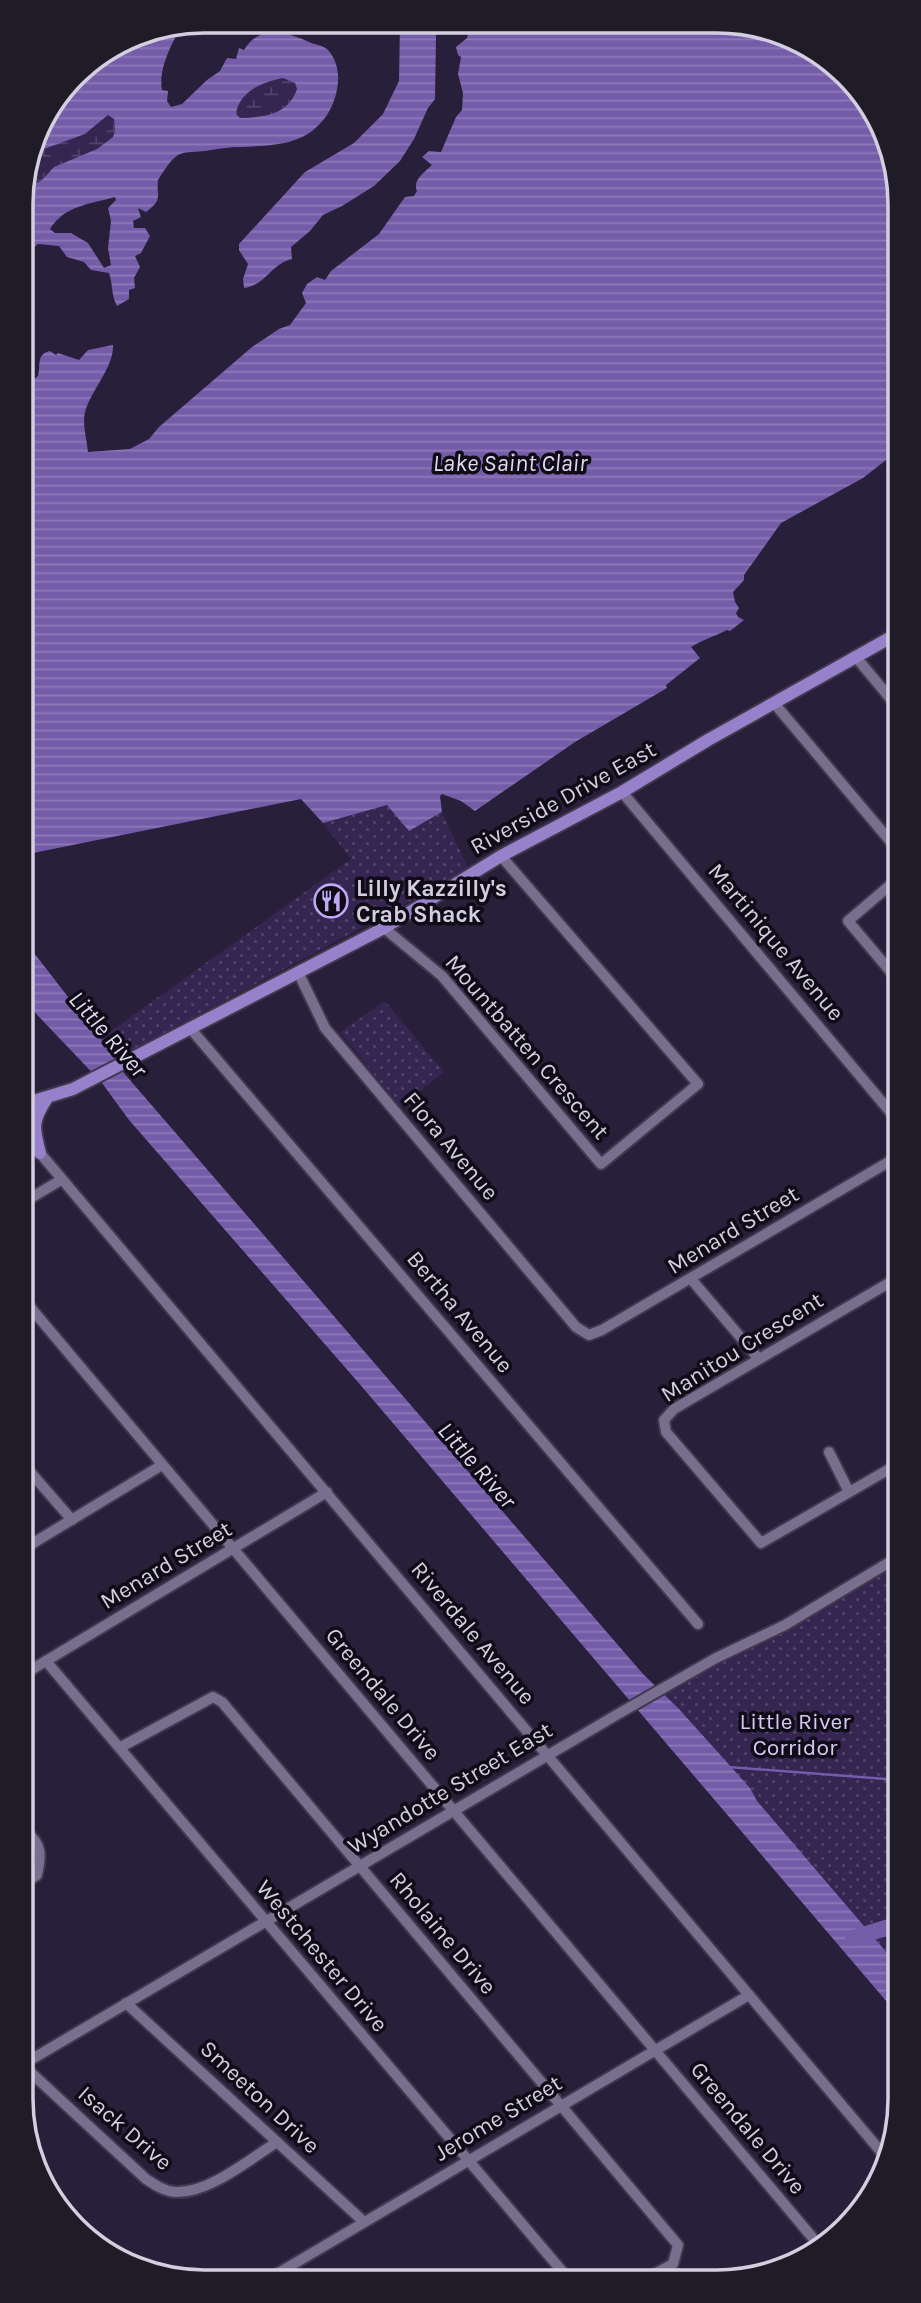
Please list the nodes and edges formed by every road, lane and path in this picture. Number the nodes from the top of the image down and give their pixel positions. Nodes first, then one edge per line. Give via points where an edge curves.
1 (888, 639) edge
2 (855, 656) junction
3 (888, 695) edge
4 (774, 703) junction
5 (622, 792) junction
6 (888, 838) edge
7 (501, 856) junction
8 (888, 887) edge
9 (384, 928) junction
10 (888, 968) edge
11 (298, 972) junction
12 (190, 1028) junction
13 (47, 1098) junction
14 (34, 1102) edge
15 (888, 1109) edge
16 (34, 1145) edge
17 (40, 1153) junction
18 (887, 1163) edge
19 (61, 1180) junction
20 (33, 1196) edge
21 (691, 1279) junction
22 (887, 1284) edge
23 (33, 1311) edge
24 (589, 1335) joint
25 (760, 1359) junction
26 (829, 1452) dead end
27 (162, 1465) junction
28 (887, 1470) edge
29 (33, 1476) edge
30 (327, 1492) junction
31 (849, 1492) junction
32 (72, 1520) junction
33 (33, 1543) edge
34 (233, 1549) junction
35 (887, 1564) edge
36 (698, 1623) dead end
37 (46, 1661) junction
38 (33, 1669) edge
39 (121, 1747) junction
40 (548, 1755) junction
41 (454, 1810) junction
42 (33, 1839) edge
43 (359, 1866) junction
44 (33, 1877) edge
45 (267, 1921) junction
46 (749, 1995) junction
47 (126, 2003) junction
48 (655, 2051) junction
49 (33, 2058) edge
50 (33, 2076) edge
51 (560, 2105) junction
52 (277, 2142) junction
53 (880, 2150) edge
54 (467, 2160) junction
55 (364, 2222) junction
56 (814, 2239) edge
57 (283, 2270) edge
58 (561, 2270) edge
59 (662, 2270) edge

1 - 2 main road, Riverside Drive East
2 - 3 street
2 - 4 main road, Riverside Drive East
4 - 5 main road, Riverside Drive East
4 - 6 street
5 - 7 main road, Riverside Drive East
5 - 15 street, Martinique Avenue
7 - 9 main road, Riverside Drive East
7 - 9 street, Mountbatten Crescent via 698,1084 601,1164 442,976
8 - 10 street via 848,920
9 - 11 main road, Riverside Drive East
11 - 12 main road, Riverside Drive East
11 - 24 street, Flora Avenue via 325,1028 576,1327
12 - 13 main road, Riverside Drive East
12 - 36 street, Bertha Avenue
13 - 14 main road, Riverside Drive East
13 - 17 main road via 35,1119
16 - 17 street, Riverdale Avenue
17 - 19 street, Riverdale Avenue
18 - 21 street, Menard Street
19 - 20 street
19 - 30 street, Riverdale Avenue
21 - 24 street, Menard Street
21 - 25 street
22 - 25 street, Manitou Crescent
23 - 27 street, Greendale Drive
25 - 31 street, Manitou Crescent via 674,1409 664,1420 666,1432 761,1543
26 - 31 street
27 - 32 street
27 - 34 street, Greendale Drive
28 - 31 street, Manitou Crescent
29 - 32 street
30 - 34 street, Menard Street
30 - 40 street, Riverdale Avenue
32 - 33 street
34 - 37 street, Menard Street
34 - 41 street, Greendale Drive
35 - 40 street, Wyandotte Street East
37 - 38 street, Menard Street
37 - 39 street, Westchester Drive
39 - 43 street, Rholaine Drive via 213,1697 222,1702
39 - 45 street, Westchester Drive
40 - 41 street, Wyandotte Street East
40 - 46 street, Riverdale Avenue
41 - 43 street, Wyandotte Street East
41 - 48 street, Greendale Drive
42 - 44 street via 41,1855
43 - 45 street, Wyandotte Street East
43 - 51 street, Rholaine Drive
45 - 47 street, Wyandotte Street East
45 - 54 street, Westchester Drive
46 - 48 street, Jerome Street
46 - 53 street, Riverdale Avenue
47 - 49 street, Wyandotte Street East
47 - 52 street, Smeeton Drive
48 - 51 street, Jerome Street
48 - 56 street, Greendale Drive
50 - 52 street, Isack Drive via 162,2189 202,2189
51 - 54 street, Jerome Street
51 - 59 street, Rholaine Drive via 678,2245 673,2264
52 - 55 street, Smeeton Drive
54 - 55 street, Jerome Street
54 - 58 street, Westchester Drive
55 - 57 street, Jerome Street

